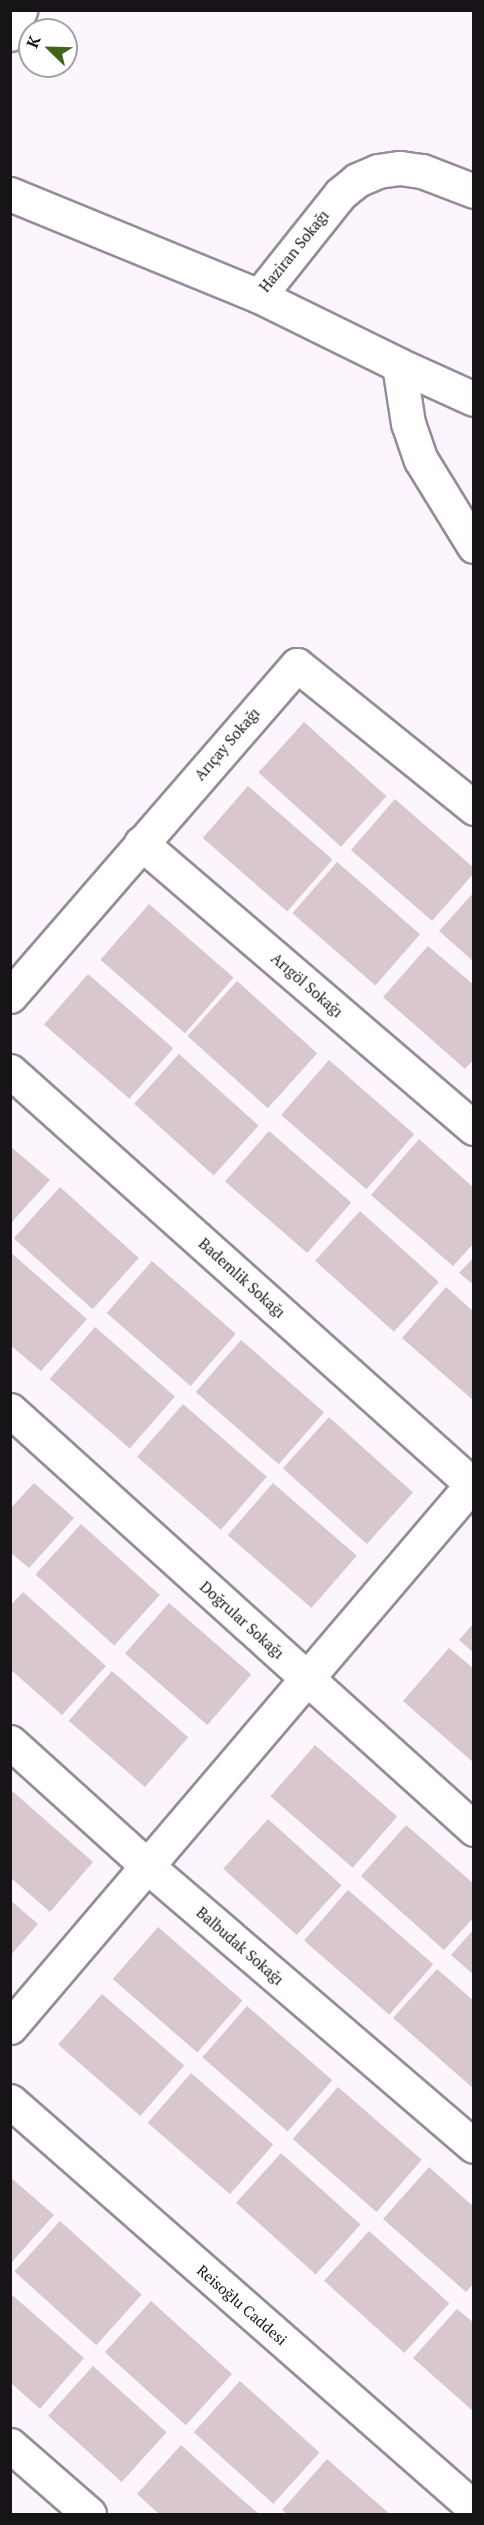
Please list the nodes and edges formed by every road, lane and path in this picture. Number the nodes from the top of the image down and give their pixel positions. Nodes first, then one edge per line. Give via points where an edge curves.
1 (20, 10) edge
2 (10, 34) edge
3 (474, 190) edge
4 (10, 194) edge
5 (259, 296) junction
6 (399, 365) junction
7 (474, 399) edge
8 (474, 546) edge
9 (474, 808) edge
10 (141, 843) junction
11 (16, 981) edge
12 (10, 1071) edge
13 (474, 1128) edge
14 (10, 1410) edge
15 (473, 1484) edge
16 (306, 1678) junction
17 (10, 1742) edge
18 (474, 1829) edge
19 (147, 1866) junction
20 (10, 2027) edge
21 (10, 2101) edge
22 (474, 2146) edge
23 (10, 2445) edge
24 (474, 2508) edge
25 (89, 2514) edge
26 (468, 2514) edge

1 - 2 street
3 - 5 street, Haziran Sokağı via 422,171 400,168 378,171 357,180 340,194
4 - 5 street, Haziran Sokağı
5 - 6 street
6 - 7 street
6 - 8 street via 408,423 421,460
9 - 10 street, Arıçay Sokağı via 297,665
10 - 11 street, Arıçay Sokağı
10 - 13 street, Arıgöl Sokağı
12 - 15 street, Bademlik Sokağı
14 - 16 street, Doğrular Sokağı
15 - 16 street
16 - 18 street, Doğrular Sokağı
16 - 19 street
17 - 19 street, Balbudak Sokağı
19 - 20 street
19 - 22 street, Balbudak Sokağı
21 - 24 street, Reisoğlu Caddesi
23 - 25 street
24 - 26 street

